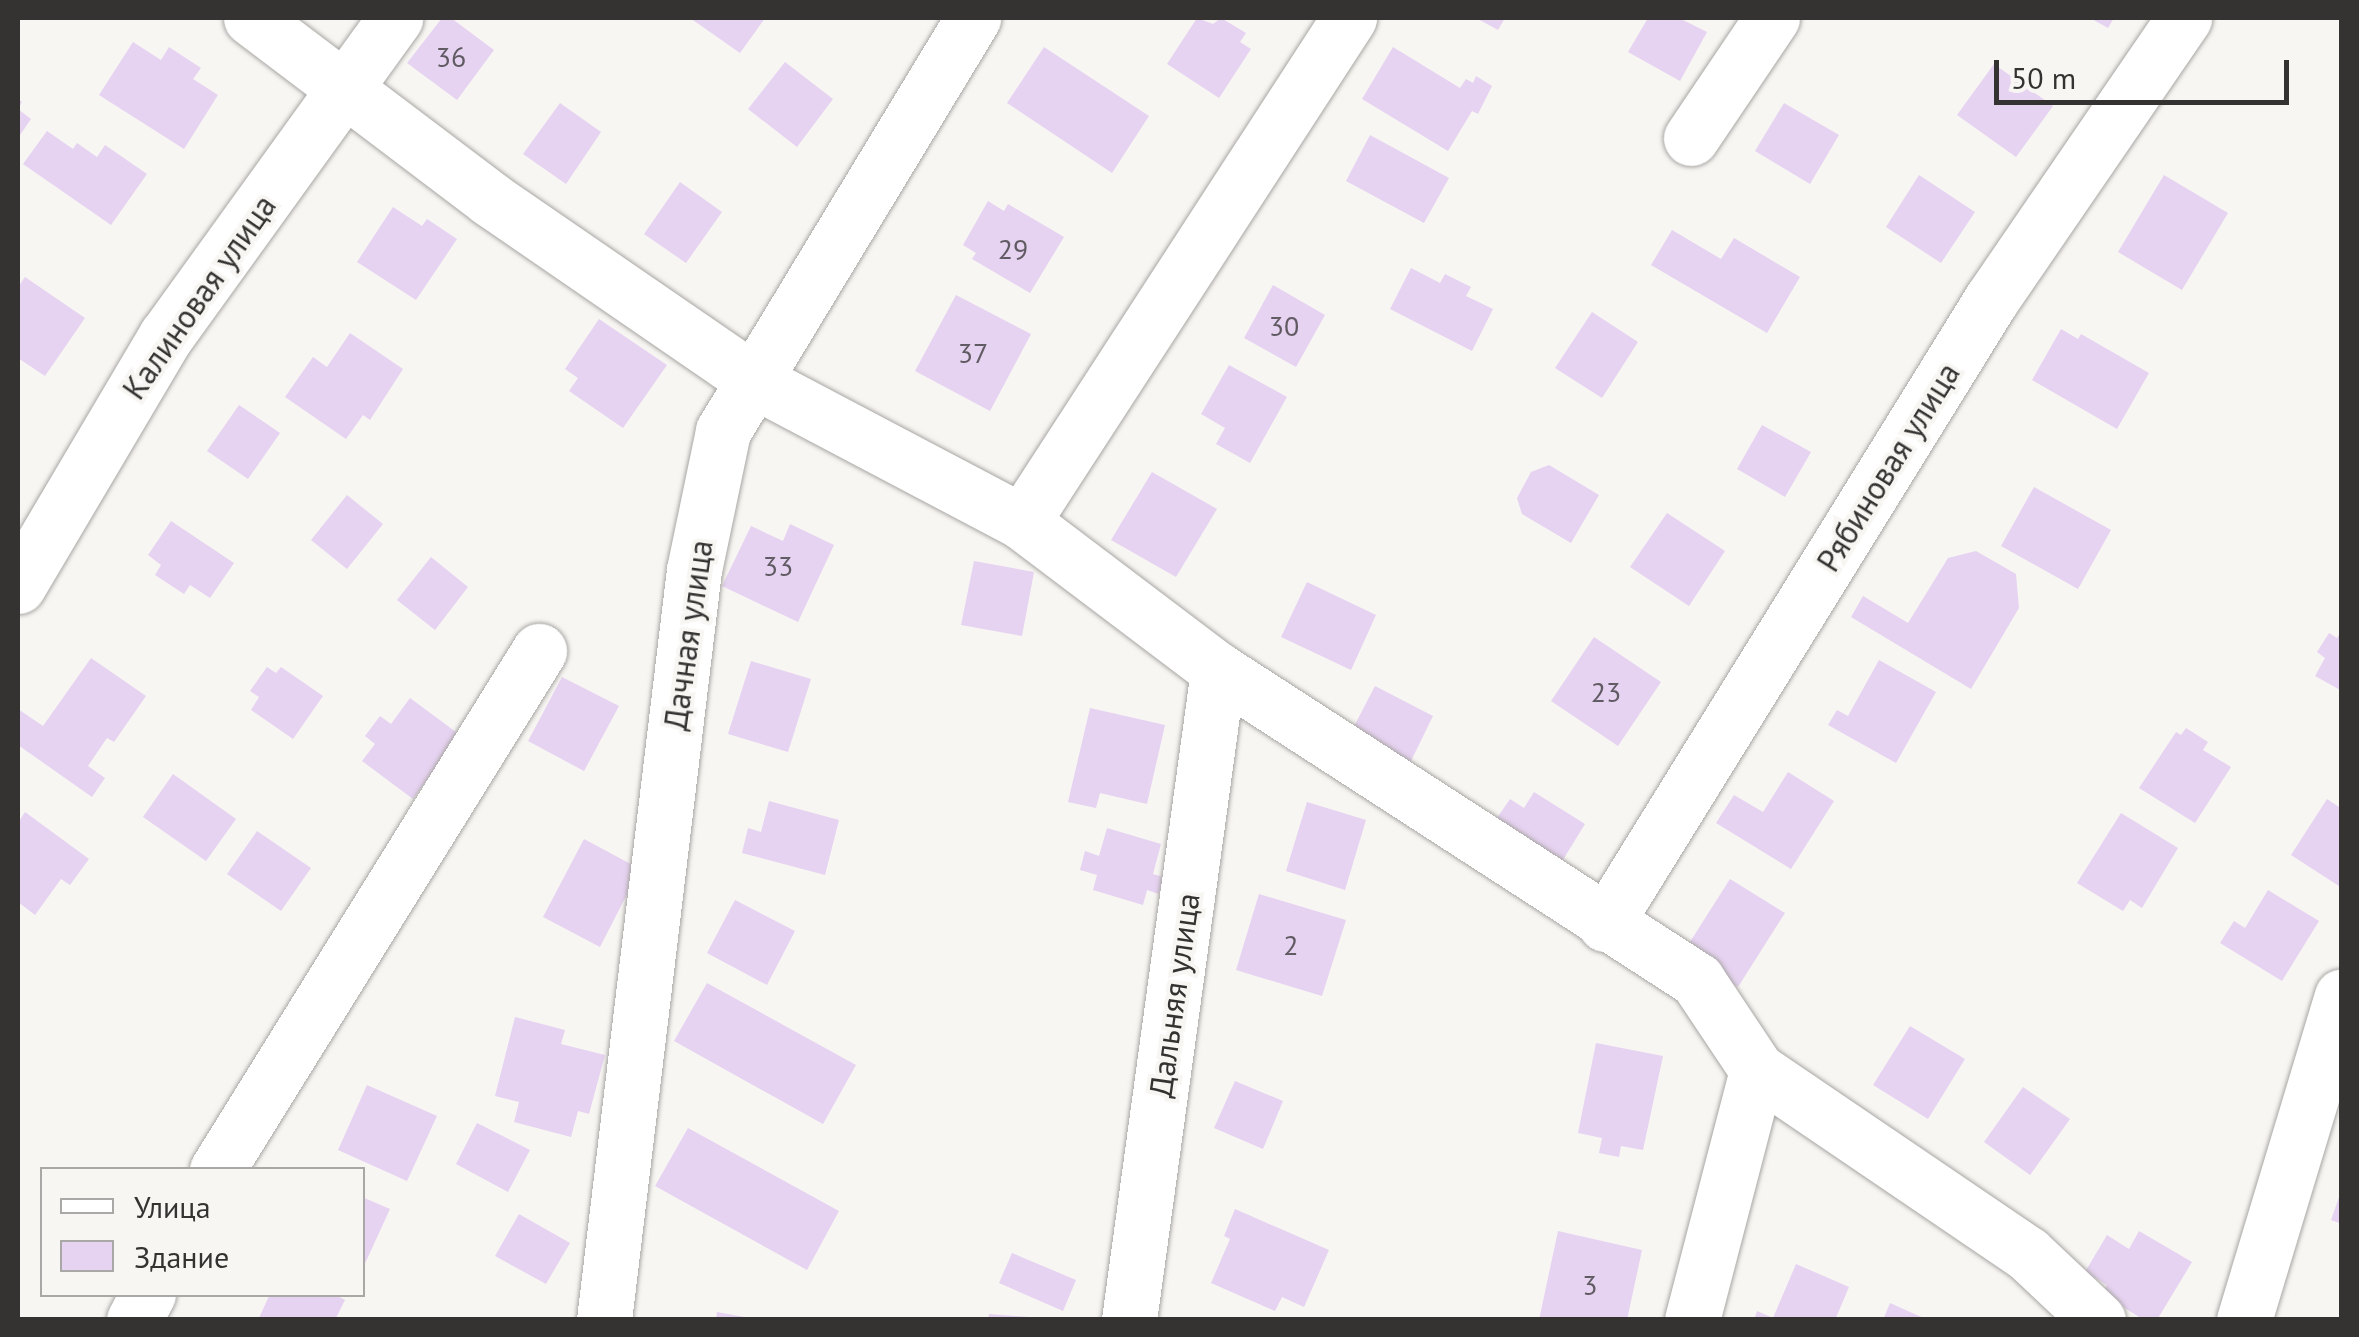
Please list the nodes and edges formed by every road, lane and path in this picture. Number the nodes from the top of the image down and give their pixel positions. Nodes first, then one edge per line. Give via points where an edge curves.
1 (251, 18) edge
2 (395, 18) edge
3 (973, 18) edge
4 (1349, 18) edge
5 (1772, 18) edge
6 (2184, 18) edge
7 (347, 90) junction
8 (1691, 138) dead end
9 (755, 381) junction
10 (1022, 522) junction
11 (18, 586) edge
12 (540, 651) dead end
13 (1218, 670) junction
14 (1605, 924) junction
15 (2342, 996) edge
16 (1757, 1070) junction
17 (219, 1167) edge
18 (146, 1297) edge
19 (134, 1320) edge
20 (604, 1320) edge
21 (1129, 1320) edge
22 (1692, 1320) edge
23 (2098, 1320) edge
24 (2244, 1320) edge

1 - 7 street
2 - 7 street, Калиновая улица
3 - 9 street, Дачная улица
4 - 10 street
5 - 8 street
6 - 14 street, Рябиновая улица via 1990,300
7 - 9 street via 490,199
7 - 11 street, Калиновая улица via 166,336
9 - 10 street
9 - 20 street, Дачная улица via 723,431 694,570
10 - 13 street
12 - 17 street
13 - 14 street
13 - 21 street, Дальняя улица
14 - 16 street via 1697,980
15 - 24 street
16 - 22 street
16 - 23 street via 2028,1254
18 - 19 street

